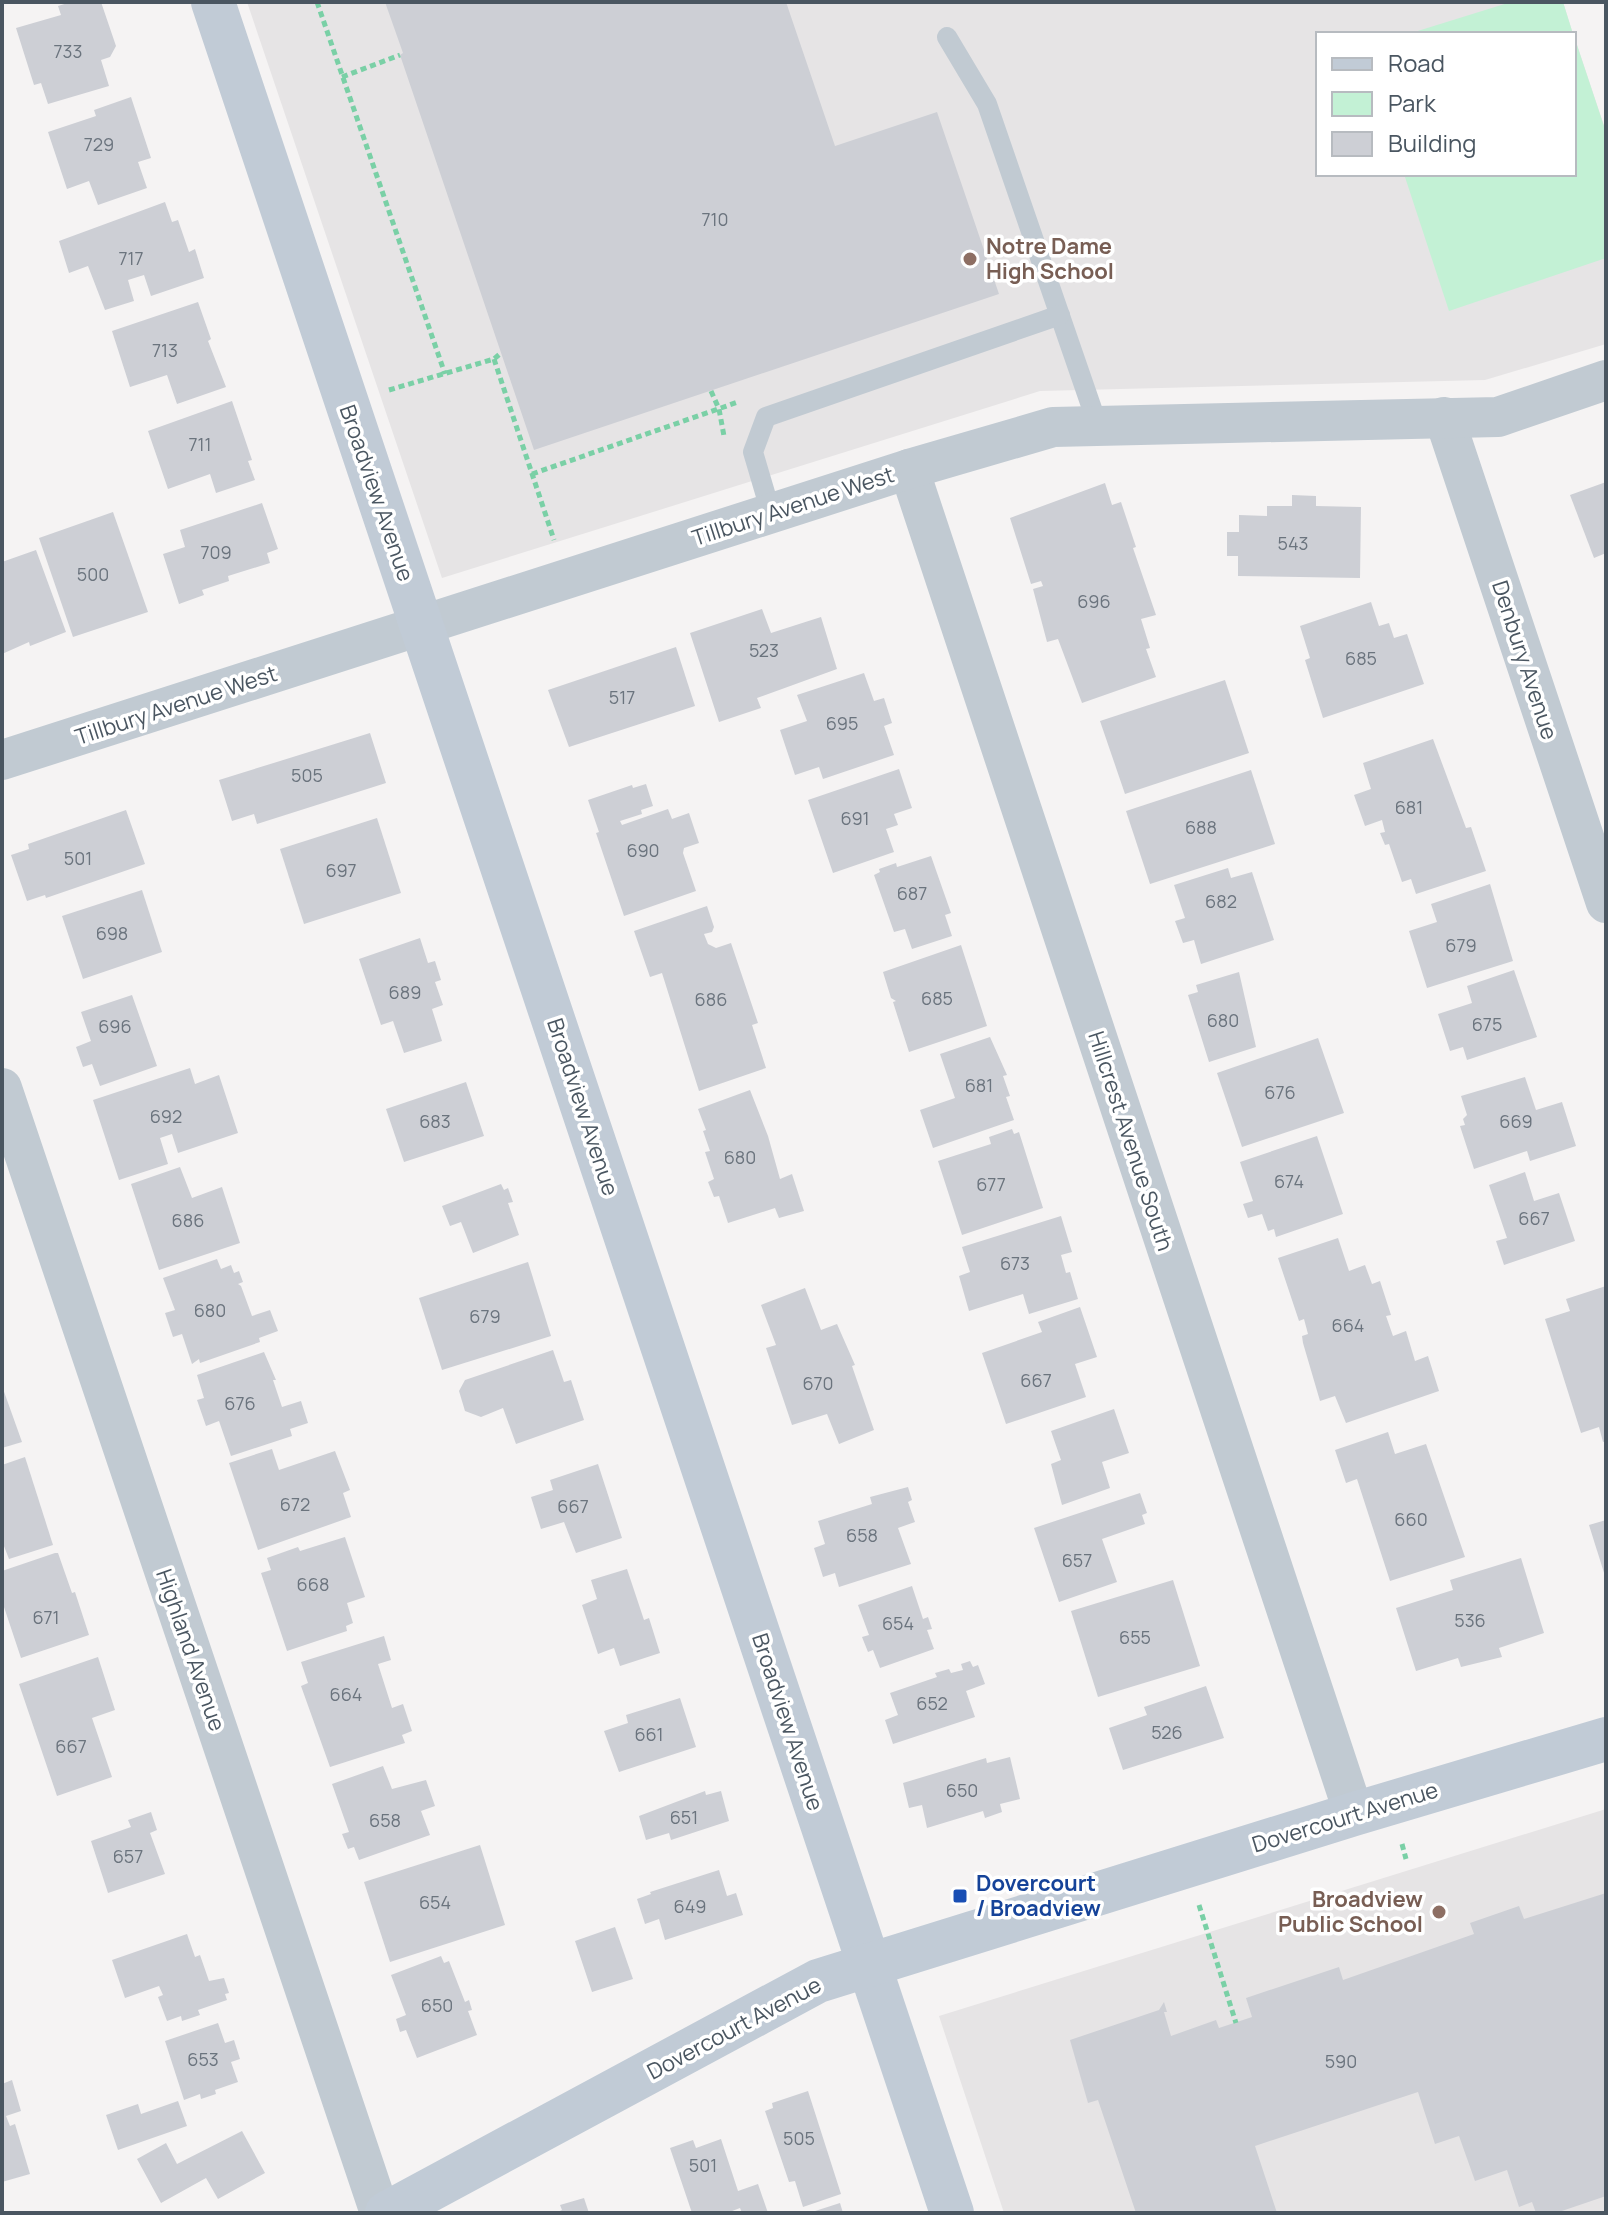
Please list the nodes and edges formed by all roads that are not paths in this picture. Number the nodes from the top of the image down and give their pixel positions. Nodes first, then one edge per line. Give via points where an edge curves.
1 (213, 2) edge
2 (947, 37) dead end
3 (1060, 315) junction
4 (1606, 380) edge
5 (1444, 417) junction
6 (1098, 426) junction
7 (909, 469) junction
8 (771, 513) junction
9 (422, 627) junction
10 (2, 760) edge
11 (1606, 903) edge
12 (2, 1088) edge
13 (1606, 1739) edge
14 (1354, 1814) junction
15 (868, 1965) junction
16 (380, 2213) edge
17 (387, 2213) edge
18 (952, 2213) edge

1 - 9 street, Broadview Avenue
2 - 3 lane via 987,104
3 - 6 lane
3 - 8 lane via 766,417 753,452
4 - 5 street, Tillbury Avenue West via 1498,417
5 - 6 street, Tillbury Avenue West
5 - 11 street, Denbury Avenue
6 - 7 street, Tillbury Avenue West via 1053,427
7 - 8 street, Tillbury Avenue West
7 - 14 street, Hillcrest Avenue South
8 - 9 street, Tillbury Avenue West
9 - 10 street, Tillbury Avenue West
9 - 15 street, Broadview Avenue
12 - 16 street, Highland Avenue
13 - 14 street, Dovercourt Avenue
14 - 15 street, Dovercourt Avenue
15 - 17 street, Dovercourt Avenue via 818,1981
15 - 18 street, Broadview Avenue

